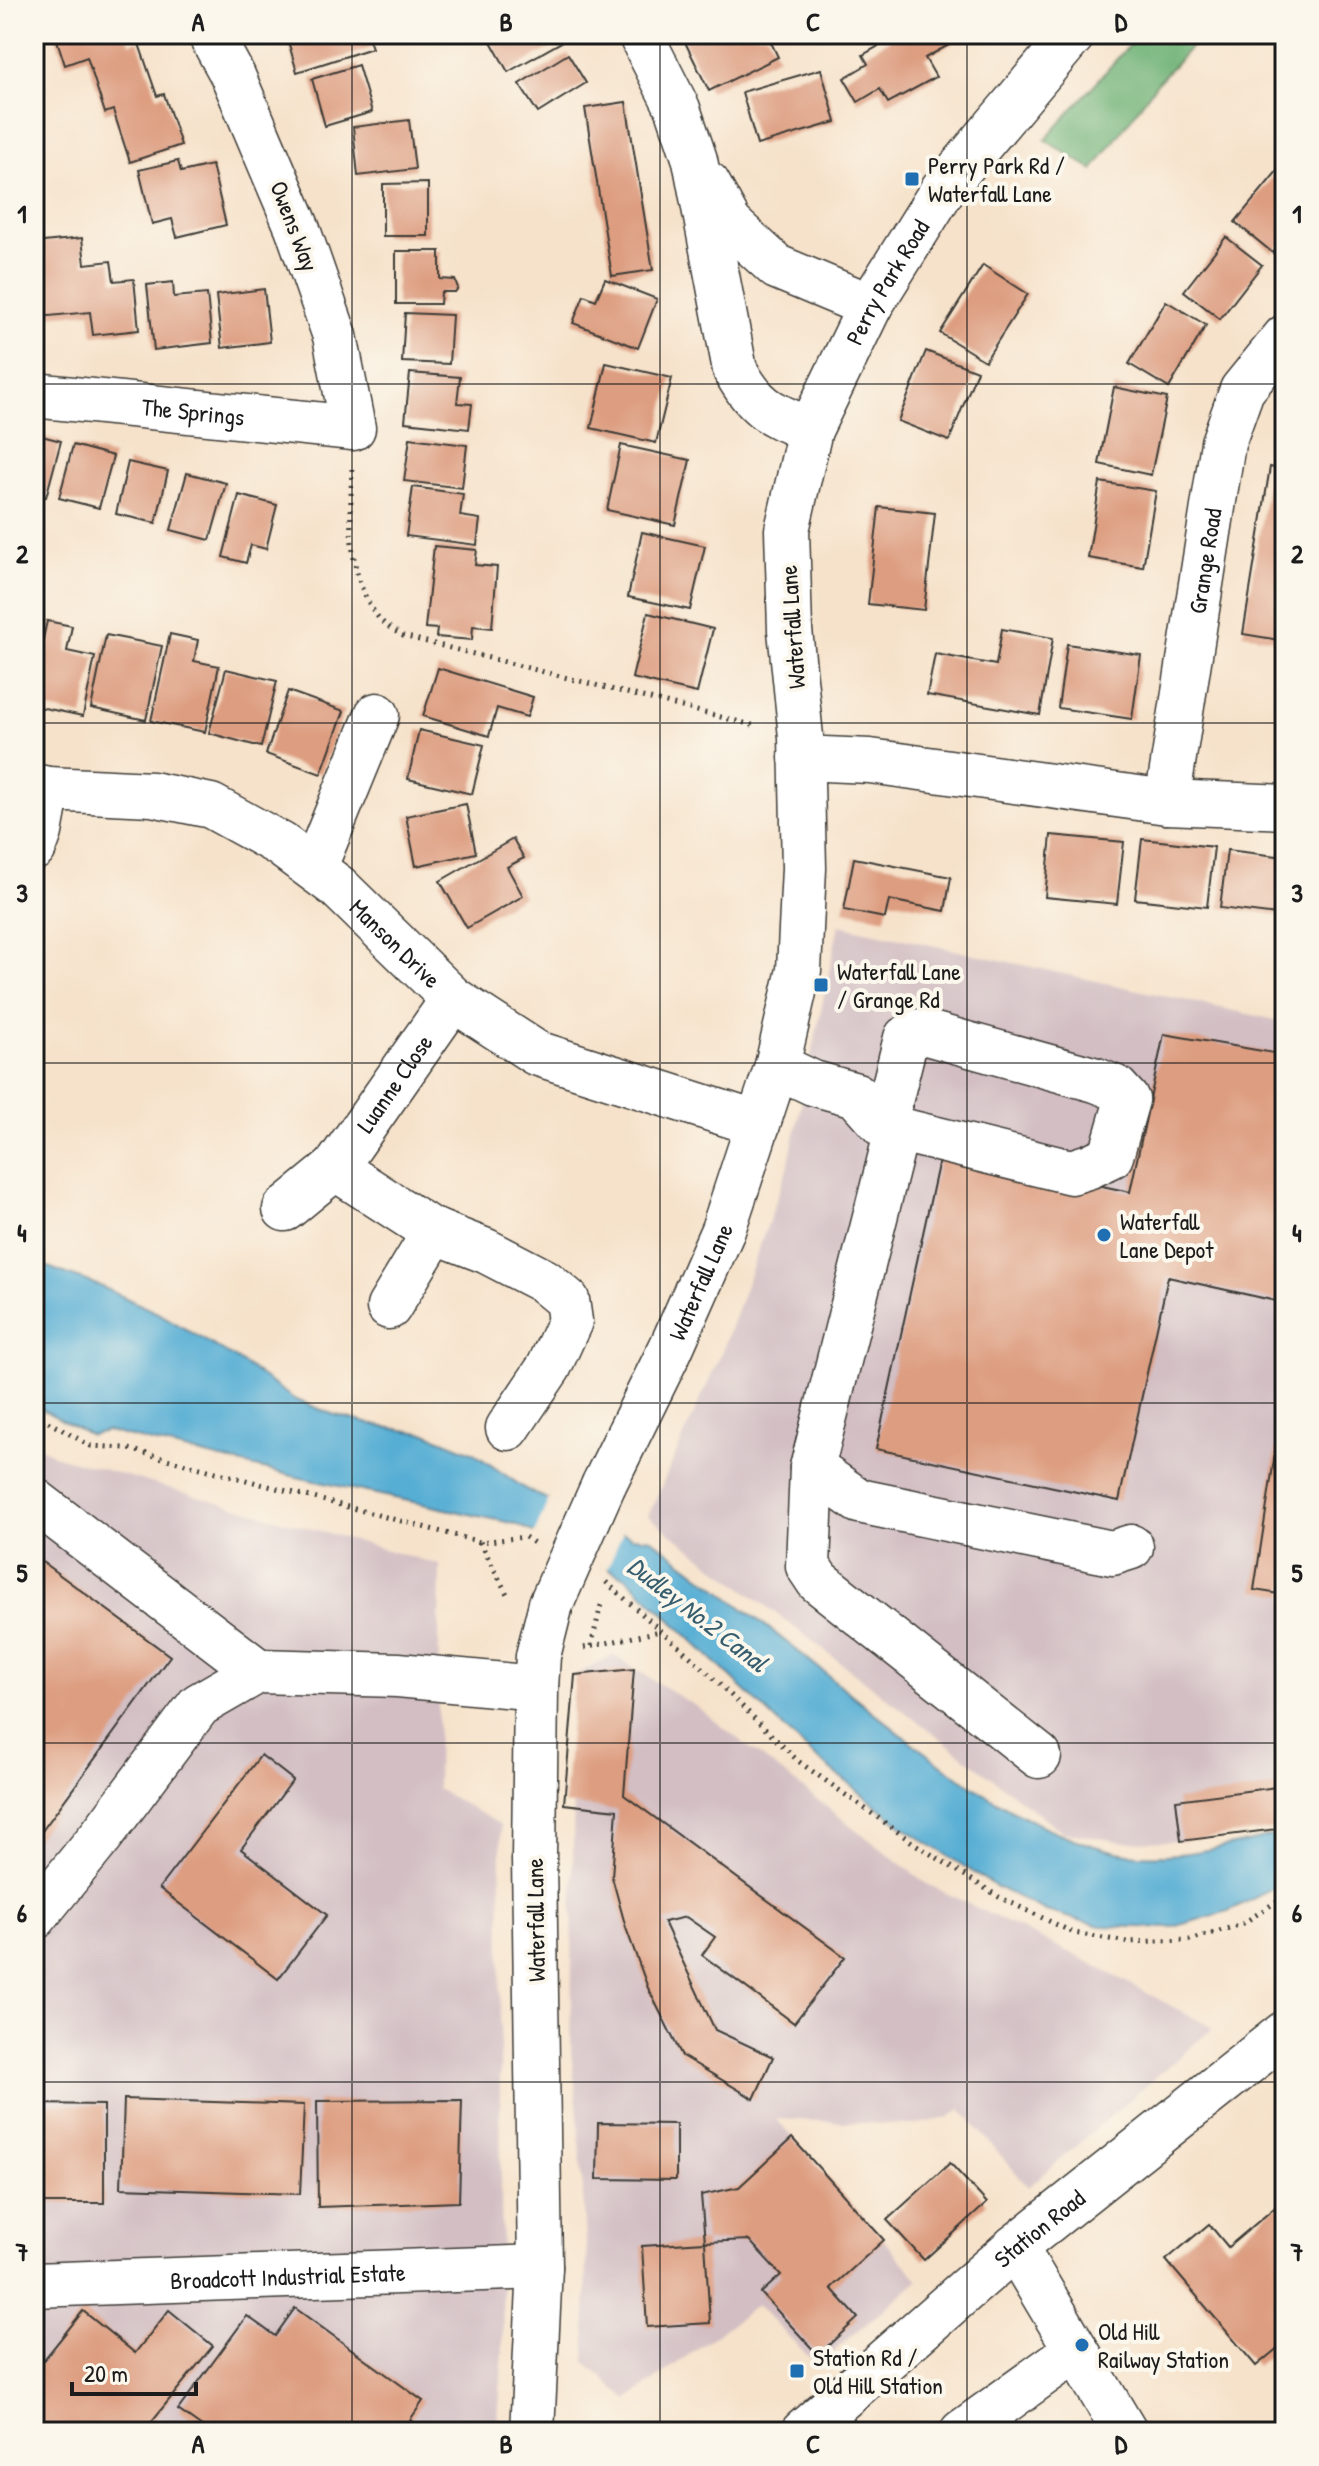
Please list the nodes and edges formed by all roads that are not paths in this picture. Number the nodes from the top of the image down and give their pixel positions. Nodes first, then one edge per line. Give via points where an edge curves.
1 (210, 34) edge
2 (640, 34) edge
3 (1073, 34) edge
4 (695, 160) junction
5 (870, 306) junction
6 (1285, 337) edge
7 (34, 395) edge
8 (353, 428) joint
9 (810, 430) junction
10 (377, 715) dead end
11 (801, 747) junction
12 (41, 787) edge
13 (1167, 802) junction
14 (1285, 807) edge
15 (34, 848) edge
16 (314, 869) junction
17 (453, 999) junction
18 (777, 1066) junction
19 (758, 1124) junction
20 (891, 1128) junction
21 (335, 1168) junction
22 (285, 1209) dead end
23 (435, 1231) junction
24 (389, 1307) dead end
25 (508, 1428) dead end
26 (812, 1468) junction
27 (34, 1500) edge
28 (1131, 1547) dead end
29 (258, 1671) junction
30 (537, 1672) junction
31 (1039, 1756) dead end
32 (34, 1918) edge
33 (1285, 2033) edge
34 (1015, 2247) junction
35 (540, 2267) junction
36 (34, 2285) edge
37 (1076, 2350) junction
38 (532, 2432) edge
39 (803, 2432) edge
40 (962, 2432) edge
41 (1125, 2432) edge

1 - 8 street, Owens Way via 297,227 335,336
2 - 4 street via 678,109
3 - 5 street, Perry Park Road via 943,189
4 - 5 street via 730,224 777,267
4 - 9 street via 735,370 750,396 769,412
5 - 9 street, Perry Park Road
6 - 13 street, Grange Road via 1242,390 1223,443
7 - 8 street, The Springs
9 - 11 street, Waterfall Lane via 787,530
10 - 16 street
11 - 13 street
11 - 18 street, Waterfall Lane via 804,868 799,970
12 - 15 street via 40,832
12 - 16 street, Manson Drive via 152,794 211,806
13 - 14 street
16 - 17 street, Manson Drive
17 - 19 street, Manson Drive via 536,1053
17 - 21 street, Luanne Close
18 - 19 street, Waterfall Lane
18 - 20 street via 856,1095
19 - 30 street, Waterfall Lane, bridge via 723,1230 551,1604
20 - 20 street via 1071,1172 1111,1156 1127,1100 1116,1088 1096,1080 920,1031 906,1038
20 - 26 street
21 - 22 street, Luanne Close
21 - 23 street
23 - 24 street
23 - 25 street via 544,1281 567,1300 570,1321 549,1367
26 - 28 street via 859,1501 1112,1553
26 - 31 street via 808,1566 818,1581
27 - 29 street
29 - 30 street
29 - 32 street via 199,1705
30 - 35 street, Waterfall Lane
33 - 34 street, Station Road
34 - 37 street
34 - 39 street, Station Road
35 - 36 street, Broadcott Industrial Estate
35 - 38 street, Waterfall Lane
37 - 40 street
37 - 41 street

